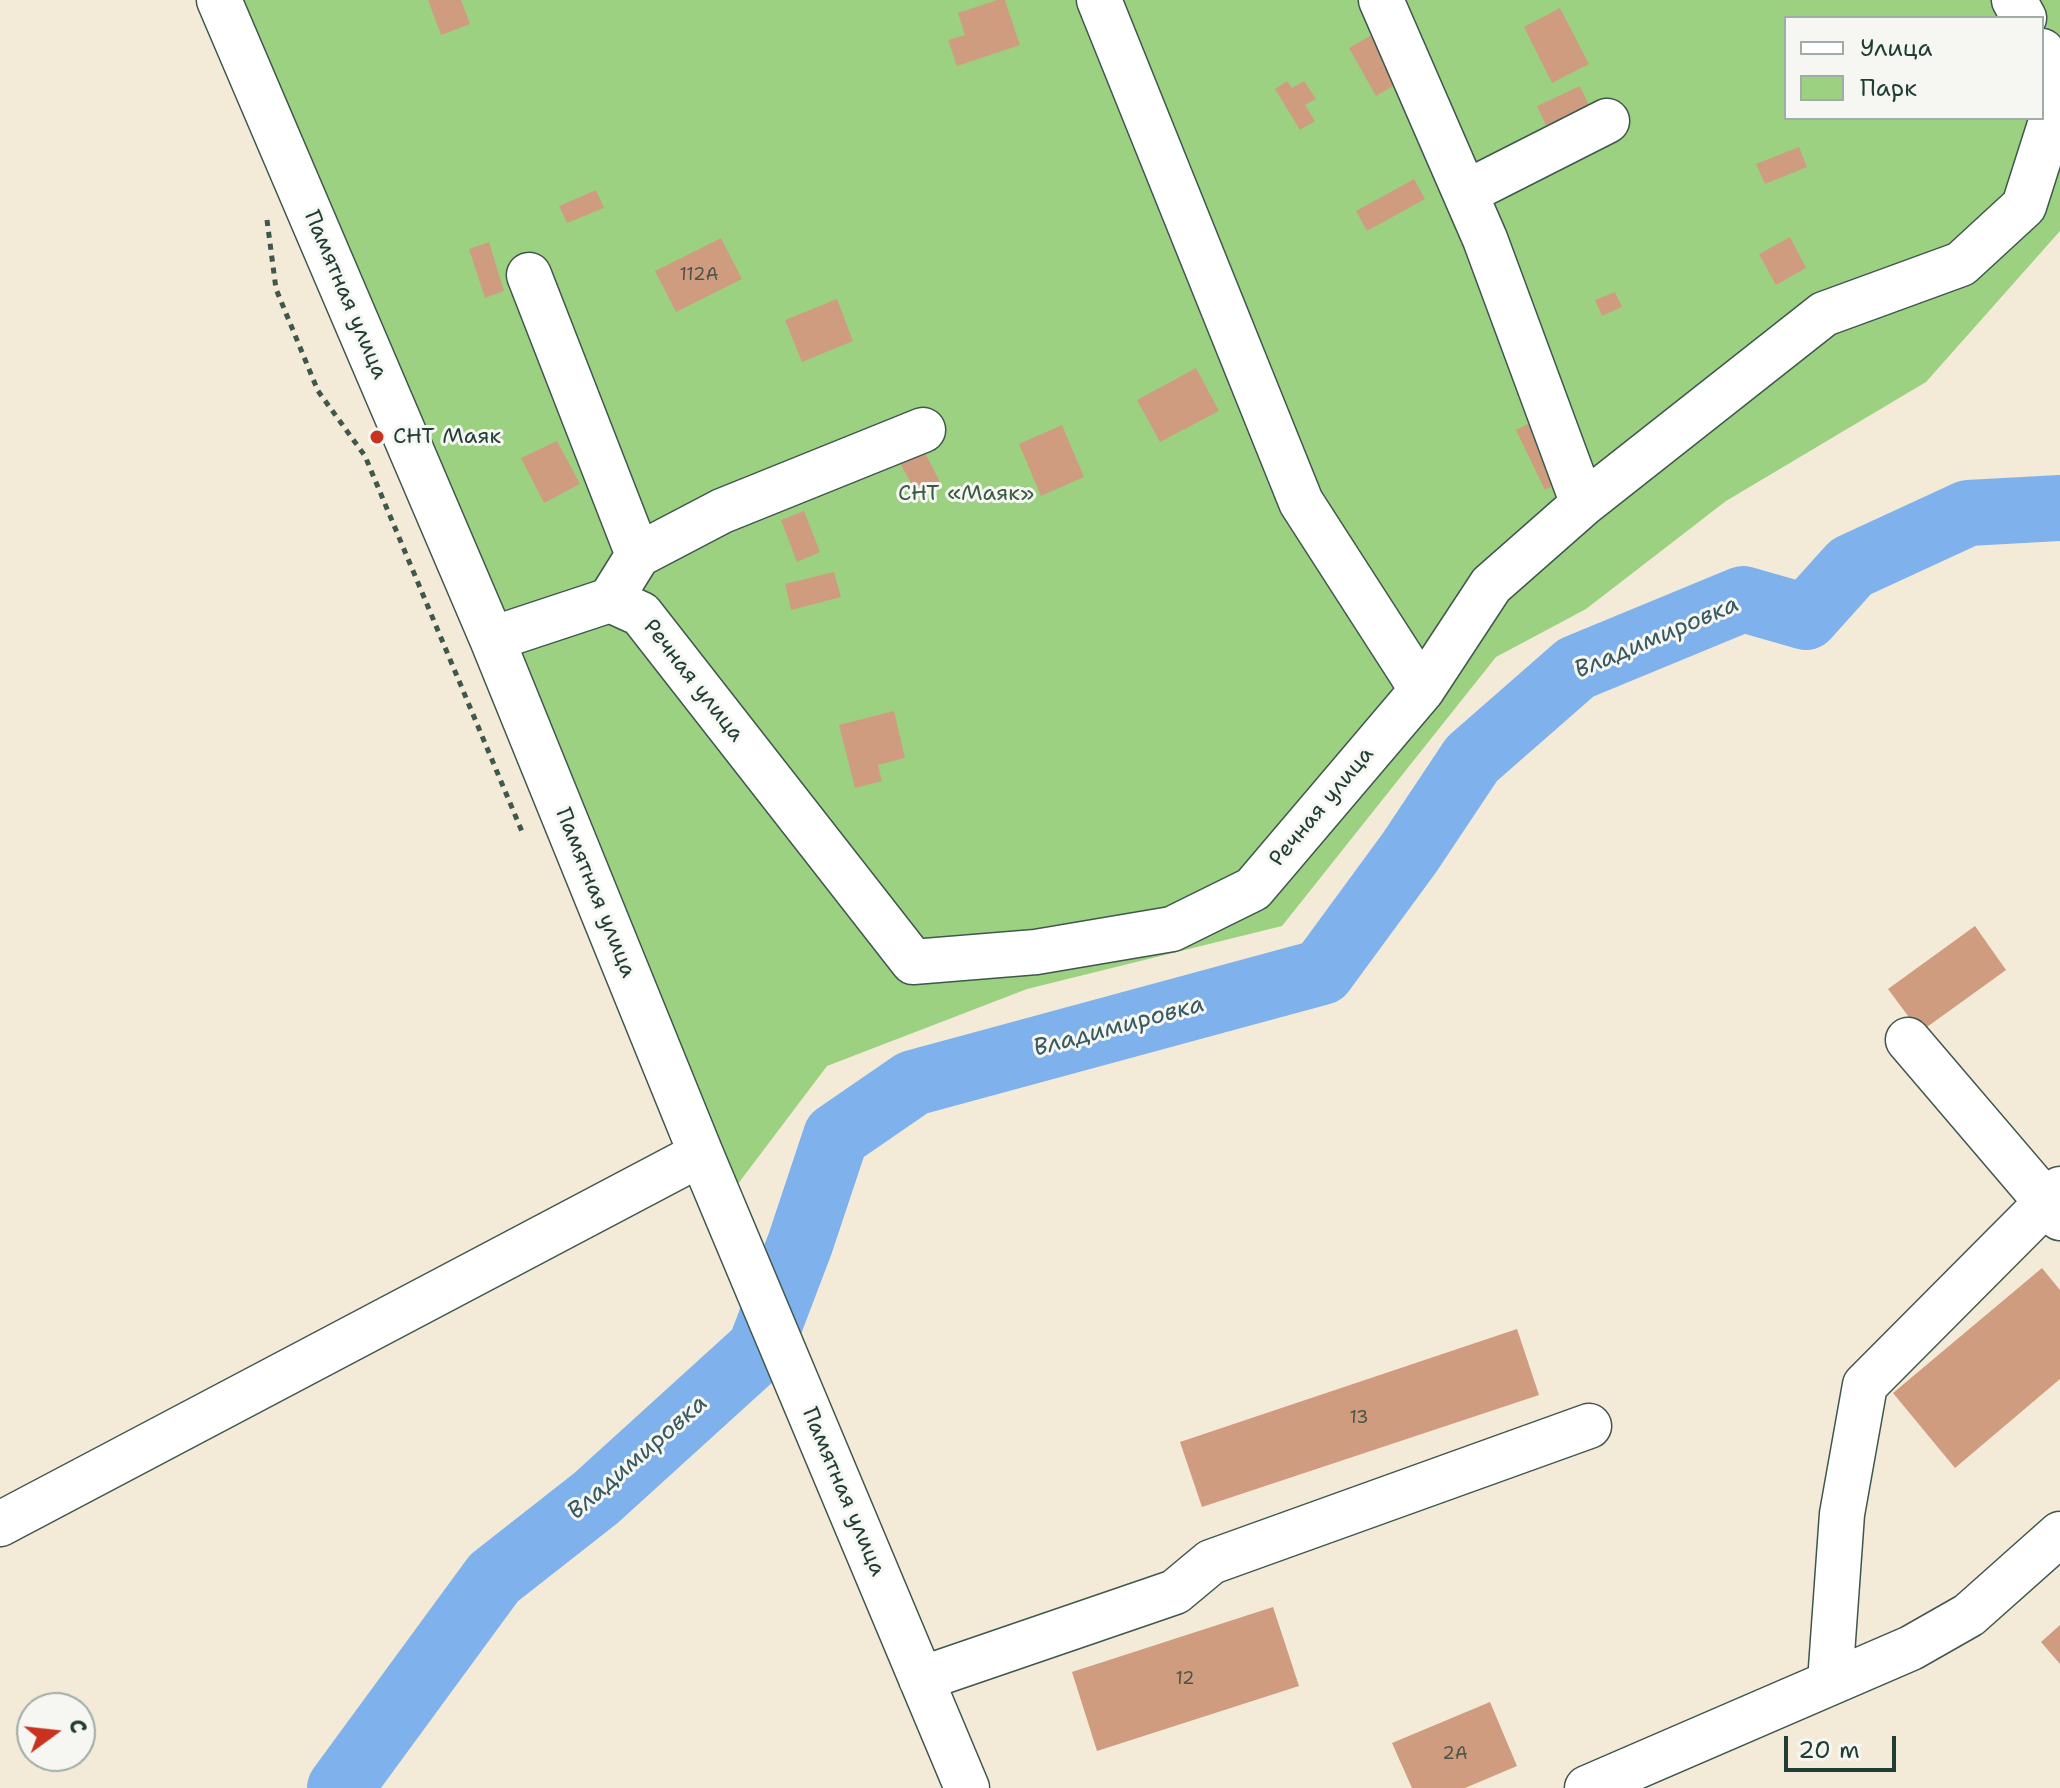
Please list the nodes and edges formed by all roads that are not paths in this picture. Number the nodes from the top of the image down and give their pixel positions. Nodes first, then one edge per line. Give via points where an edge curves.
1 (219, 0) edge
2 (1099, 0) edge
3 (1381, 0) edge
4 (2044, 55) edge
5 (2060, 85) edge
6 (2060, 93) edge
7 (1607, 121) dead end
8 (1465, 193) junction
9 (529, 275) dead end
10 (923, 430) dead end
11 (1583, 504) junction
12 (638, 555) junction
13 (610, 600) junction
14 (492, 639) junction
15 (1422, 690) junction
16 (1908, 1040) dead end
17 (701, 1154) junction
18 (2055, 1203) edge
19 (1589, 1426) dead end
20 (0, 1524) edge
21 (2060, 1534) edge
22 (921, 1679) junction
23 (1830, 1682) junction
24 (967, 1788) edge
25 (1587, 1788) edge

1 - 14 street, Памятная улица
2 - 15 street via 1301,502
3 - 8 street
4 - 5 street
6 - 11 street, Речная улица via 2024,206 1961,264 1824,314
7 - 8 street
8 - 11 street
9 - 12 street
10 - 12 street via 722,511
11 - 15 street, Речная улица via 1491,585
12 - 13 street
13 - 14 street
13 - 15 street, Речная улица via 641,614 913,962 1036,952 1172,929 1253,889
14 - 17 street, Памятная улица
16 - 18 street
17 - 20 street
17 - 22 street, Памятная улица
18 - 23 street via 1865,1385 1842,1514
19 - 22 street via 1211,1562 1175,1592
21 - 23 street via 1969,1615 1911,1648
22 - 24 street, Памятная улица
23 - 25 street

